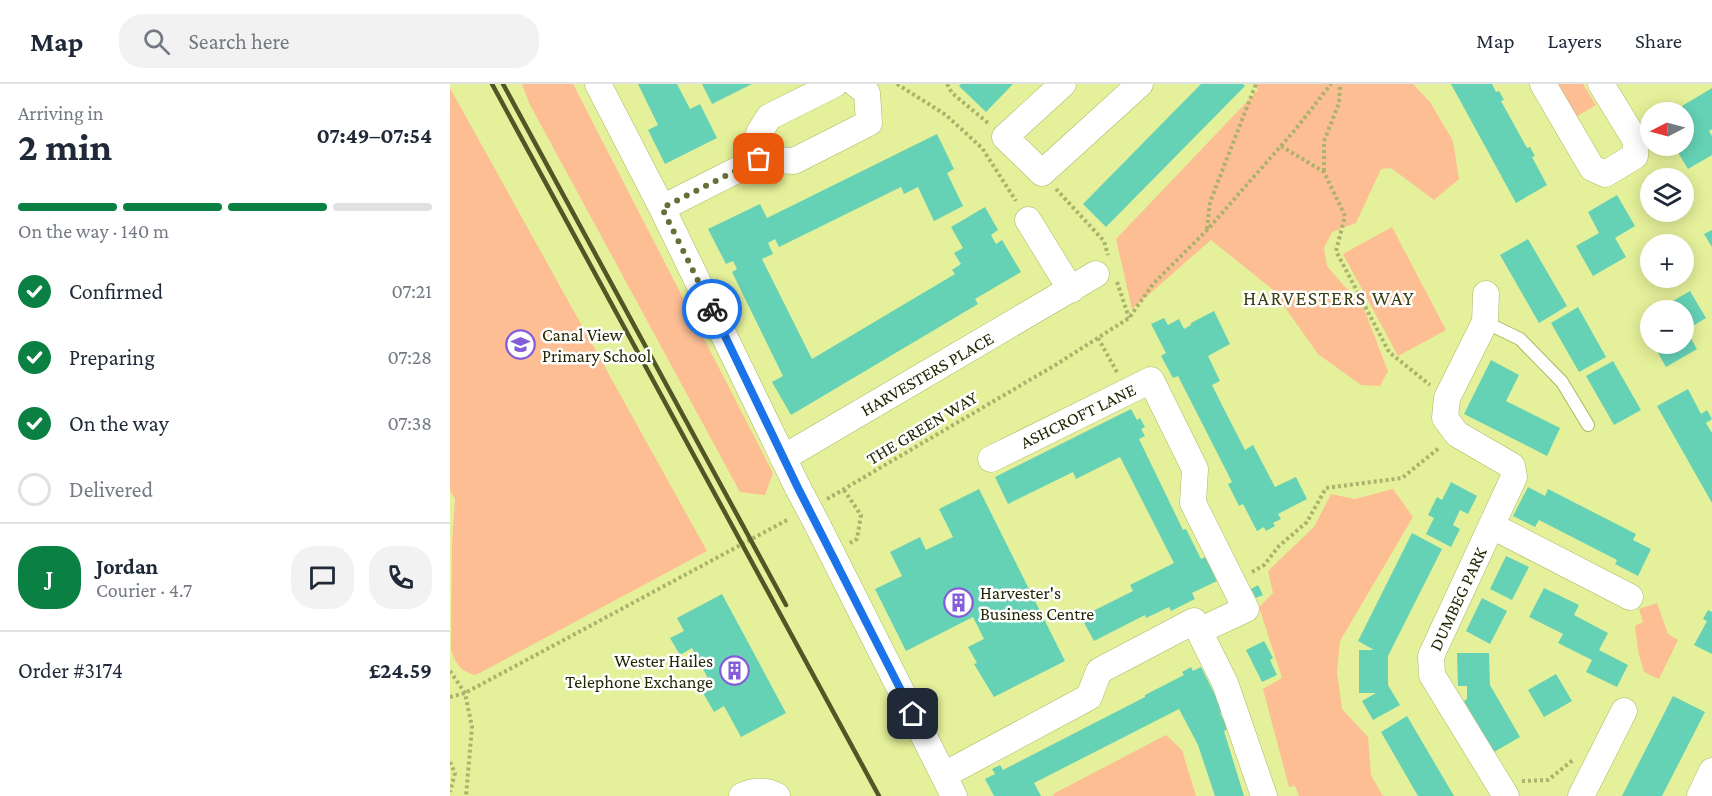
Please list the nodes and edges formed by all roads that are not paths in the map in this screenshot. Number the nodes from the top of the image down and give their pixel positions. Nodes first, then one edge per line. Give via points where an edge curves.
1 (598, 84) edge
2 (835, 84) edge
3 (856, 84) edge
4 (1063, 84) edge
5 (1140, 84) edge
6 (1543, 84) edge
7 (1601, 84) edge
8 (759, 159) junction
9 (662, 208) junction
10 (1028, 220) road end
11 (1107, 271) road end
12 (1071, 290) junction
13 (1486, 294) dead end
14 (1485, 322) junction
15 (1588, 425) dead end
16 (783, 458) junction
17 (991, 459) dead end
18 (1492, 526) junction
19 (1630, 597) dead end
20 (1196, 626) junction
21 (1624, 711) dead end
22 (1712, 771) edge
23 (949, 785) edge
24 (1504, 793) edge
25 (742, 796) edge
26 (777, 796) edge
27 (1264, 796) edge
28 (1581, 796) edge
29 (1700, 796) edge

1 - 9 street
2 - 8 street via 769,117 759,133
3 - 8 street via 867,93 869,123 794,161
4 - 5 street via 1005,137 1042,173
6 - 7 street via 1592,168 1605,174 1635,156 1636,141
8 - 9 street
9 - 16 street
10 - 12 street
11 - 12 street, HARVESTERS PLACE
12 - 16 street, HARVESTERS PLACE
13 - 14 street
14 - 15 lane via 1520,339 1562,382
14 - 18 street, DUMBEG PARK via 1447,398 1445,418 1456,434 1512,466 1514,477
16 - 23 street, bridge via 798,488 820,512 832,553
17 - 20 street, ASHCROFT LANE via 1151,380 1195,469 1193,503 1246,609
18 - 19 street, DUMBEG PARK
18 - 24 street, DUMBEG PARK via 1431,656 1432,675
20 - 23 street via 1099,671 1089,697
20 - 27 street via 1226,683
21 - 28 street
22 - 29 street
25 - 26 street via 768,791

